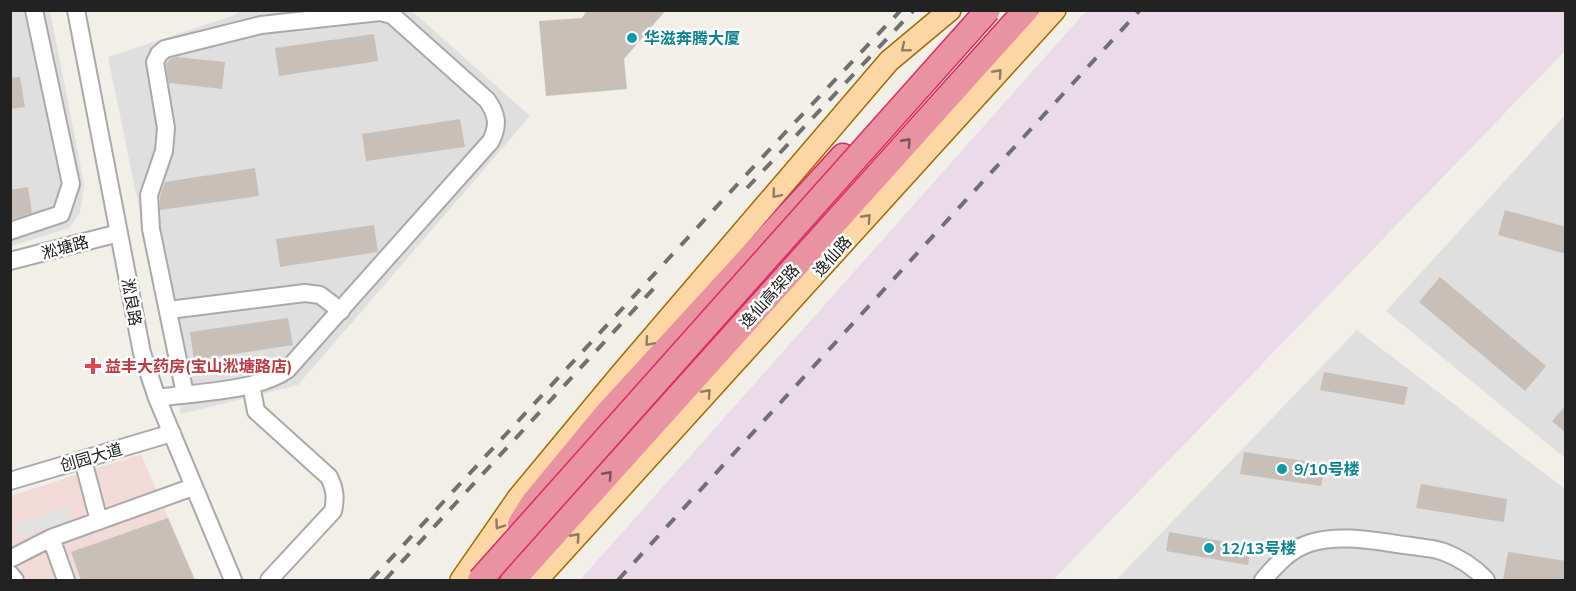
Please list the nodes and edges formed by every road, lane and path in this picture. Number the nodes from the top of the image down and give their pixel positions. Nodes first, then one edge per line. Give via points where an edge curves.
1 (34, 10) edge
2 (76, 10) edge
3 (950, 10) edge
4 (972, 10) edge
5 (986, 10) edge
6 (1026, 10) edge
7 (1055, 10) edge
8 (10, 231) edge
9 (119, 233) junction
10 (10, 261) edge
11 (169, 310) junction
12 (341, 311) junction
13 (251, 385) junction
14 (185, 394) junction
15 (157, 398) junction
16 (172, 433) junction
17 (83, 460) junction
18 (10, 481) edge
19 (193, 487) junction
20 (99, 521) junction
21 (51, 538) junction
22 (10, 559) edge
23 (10, 574) edge
24 (487, 574) edge
25 (15, 580) edge
26 (66, 580) edge
27 (232, 580) edge
28 (269, 580) edge
29 (461, 580) edge
30 (513, 580) edge
31 (537, 580) edge
32 (1263, 580) edge
33 (1486, 580) edge

1 - 8 street via 71,184 61,214
2 - 9 street, 淞良路
3 -> 29 main road via 889,61 518,498
4 - 24 highway, bridge via 609,411 533,503
5 - 24 highway, 逸仙高架路, bridge
30 -> 6 highway, 逸仙高架路
31 -> 7 main road, 逸仙路
9 - 10 street, 淞塘路
9 - 15 street, 淞良路 via 137,335
11 - 12 street via 306,293 320,296
11 - 12 street via 149,195 164,151 166,128 155,62 159,54 165,49 261,25 380,12 392,15 487,100 497,123 491,141
11 - 14 street
12 - 13 street via 287,370
13 - 14 street
13 - 28 street via 256,411 329,477 336,498 333,512
14 - 15 street
15 - 16 street, 淞良路
16 - 17 street, 创园大道
16 - 19 street, 淞良路
17 - 18 street, 创园大道
17 - 20 street
19 - 20 street
19 - 27 street, 淞良路
20 - 21 street
21 - 22 street
21 - 26 street
23 - 25 street
32 - 33 street via 1293,550 1333,539 1442,551 1465,562

